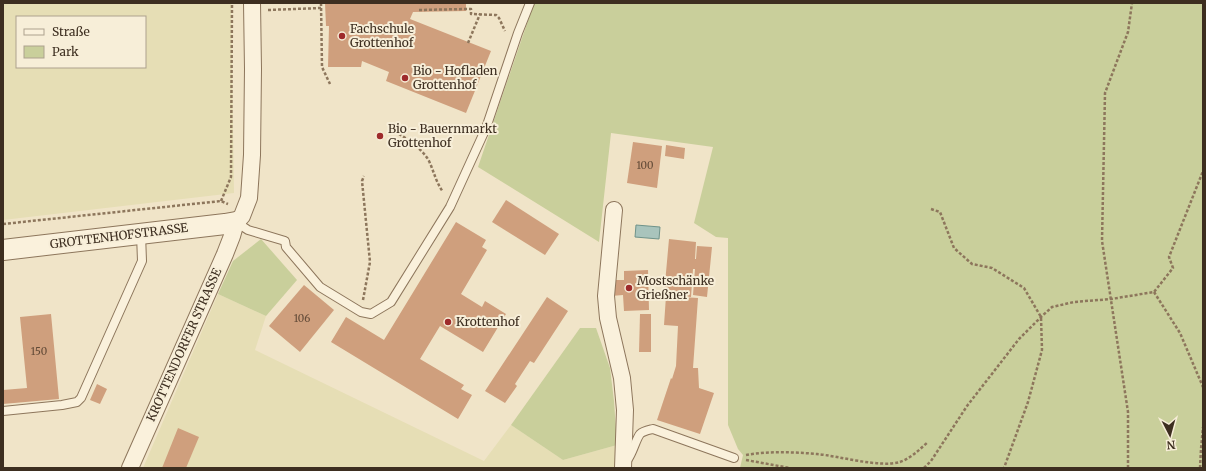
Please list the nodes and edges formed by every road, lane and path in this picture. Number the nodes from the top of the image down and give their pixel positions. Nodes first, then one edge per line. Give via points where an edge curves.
1 (232, 3) edge
2 (252, 3) edge
3 (321, 3) edge
4 (530, 3) edge
5 (1132, 3) edge
6 (321, 8) junction
7 (273, 10) dead end
8 (419, 10) dead end
9 (480, 14) junction
10 (468, 43) dead end
11 (512, 50) junction
12 (330, 84) dead end
13 (399, 134) dead end
14 (1203, 171) edge
15 (364, 176) dead end
16 (450, 207) junction
17 (931, 209) dead end
18 (614, 210) dead end
19 (236, 222) junction
20 (3, 224) edge
21 (142, 234) junction
22 (3, 250) edge
23 (1154, 292) junction
24 (1111, 299) junction
25 (361, 312) junction
26 (1041, 316) junction
27 (1203, 387) edge
28 (3, 411) edge
29 (1203, 427) edge
30 (928, 442) dead end
31 (734, 458) junction
32 (623, 464) edge
33 (130, 468) edge
34 (790, 468) edge
35 (924, 468) edge
36 (1004, 468) edge
37 (1128, 468) edge
38 (1200, 468) edge

1 - 20 path via 231,176 221,201
2 - 19 street, KROTTENDORFER STRASSE via 250,191 246,209
3 - 6 path
4 - 11 lane
5 - 24 path via 1128,32 1105,93 1102,241
6 - 7 path
6 - 12 path via 322,67
8 - 9 path via 471,9 471,14
9 - 10 path
9 - 11 path via 496,15 499,18
11 - 16 lane via 486,128
13 - 16 path via 428,159 437,184
14 - 23 path via 1169,257 1173,268
15 - 25 path via 362,181 370,262
16 - 25 lane via 391,302 371,314
17 - 26 path via 940,212 954,248 972,264 992,268 1024,288
18 - 32 street via 606,296 608,318 622,378 625,410
19 - 21 street, GROTTENHOFSTRASSE
19 - 25 lane via 248,230 285,241 286,247 320,287
19 - 33 street, KROTTENDORFER STRASSE via 225,254
21 - 22 street, GROTTENHOFSTRASSE
21 - 28 lane via 142,261 81,398 77,402 62,405
23 - 24 path
23 - 27 path via 1180,333
24 - 26 path via 1052,307
24 - 37 path via 1128,412
26 - 35 path via 967,406
26 - 36 path via 1042,350 1028,402
29 - 38 path
30 - 31 path via 900,462 885,463 817,454 774,452
31 - 32 lane via 653,429 640,434 631,455
31 - 34 path

